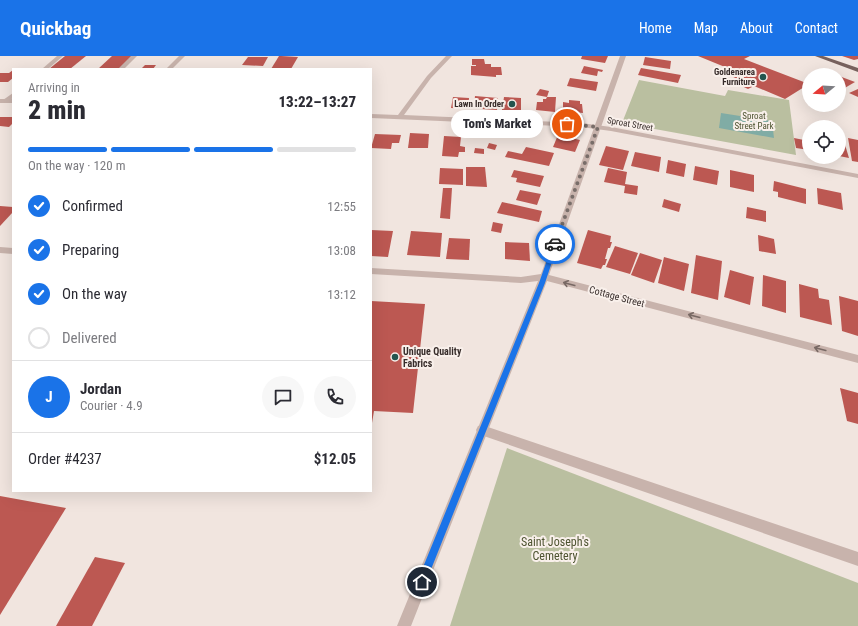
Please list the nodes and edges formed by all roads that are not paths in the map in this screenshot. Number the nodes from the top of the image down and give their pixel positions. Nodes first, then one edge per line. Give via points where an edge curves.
1 (60, 56) edge
2 (134, 56) edge
3 (182, 56) edge
4 (449, 56) edge
5 (623, 56) edge
6 (818, 56) edge
7 (46, 68) edge
8 (122, 68) edge
9 (169, 68) edge
10 (858, 70) edge
11 (12, 96) edge
12 (2, 101) edge
13 (372, 116) edge
14 (400, 117) junction
15 (598, 127) junction
16 (858, 176) edge
17 (0, 250) edge
18 (12, 251) edge
19 (372, 271) edge
20 (543, 277) junction
21 (858, 359) edge
22 (482, 430) junction
23 (858, 559) edge
24 (404, 626) edge

1 - 7 street
2 - 8 street
3 - 9 street
4 - 14 street via 429,77
5 - 15 street
6 - 10 main road
11 - 12 street
13 - 14 street, Sproat Street
14 - 15 street, Sproat Street
15 - 16 street, Sproat Street
15 - 20 street
17 - 18 street
19 - 20 street, Cottage Street via 521,280
21 -> 20 street, Cottage Street
20 - 22 street
22 - 23 street
22 - 24 street

